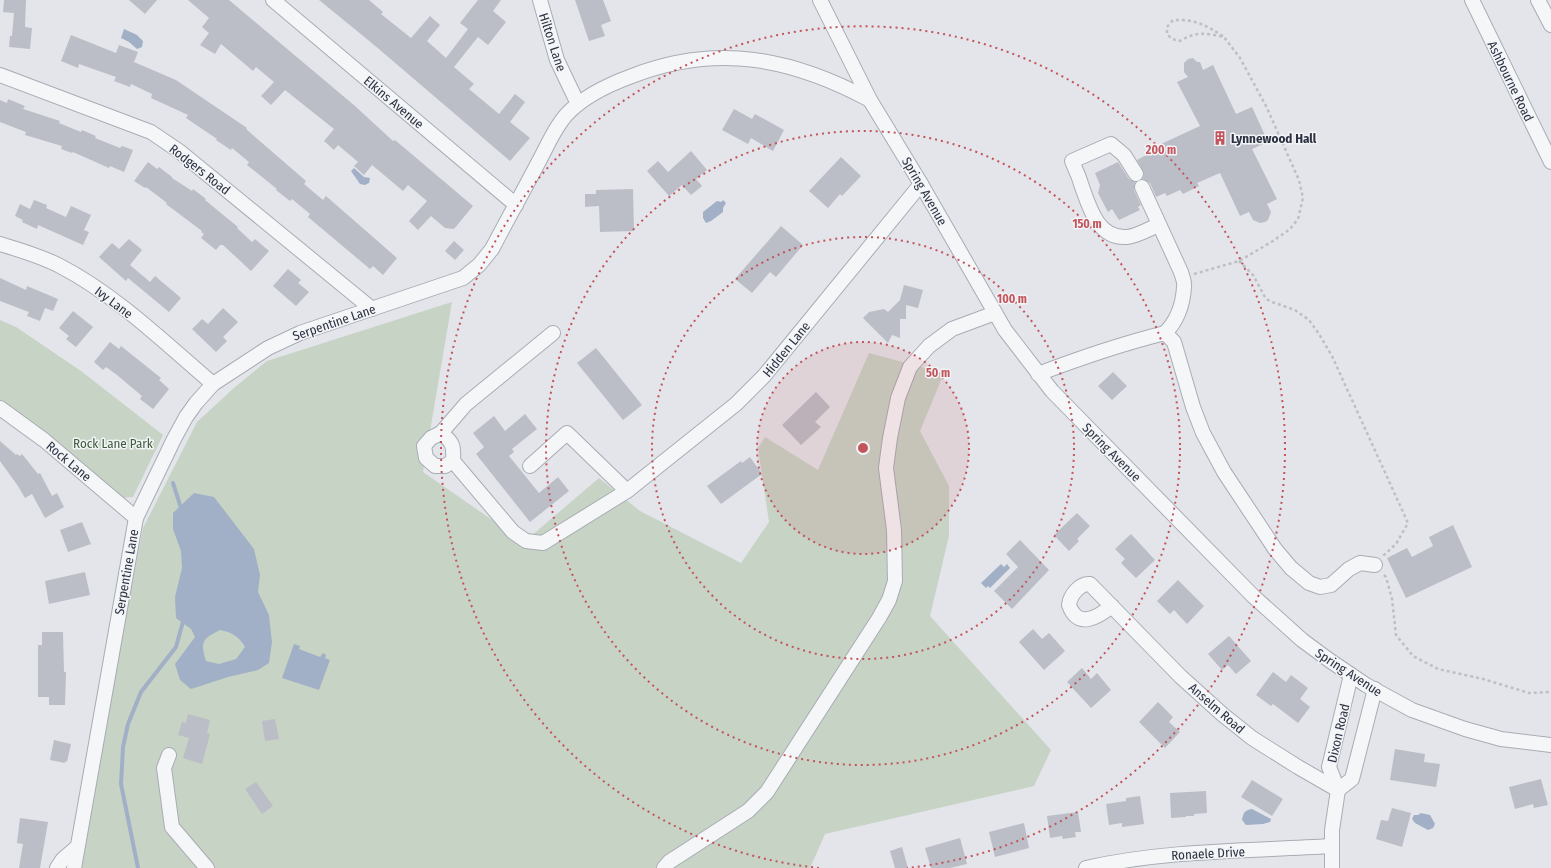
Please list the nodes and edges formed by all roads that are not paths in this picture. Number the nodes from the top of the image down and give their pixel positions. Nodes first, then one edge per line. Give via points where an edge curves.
1 (273, 0) edge
2 (540, 0) edge
3 (820, 0) edge
4 (1472, 0) edge
5 (1538, 0) edge
6 (1551, 25) edge
7 (0, 74) edge
8 (870, 100) junction
9 (578, 104) junction
10 (1551, 162) edge
11 (1136, 174) dead end
12 (921, 184) junction
13 (1142, 187) dead end
14 (516, 205) junction
15 (1158, 225) junction
16 (0, 244) edge
17 (372, 309) junction
18 (995, 313) junction
19 (553, 333) dead end
20 (1165, 333) junction
21 (1038, 374) junction
22 (213, 384) junction
23 (0, 408) edge
24 (441, 433) junction
25 (453, 461) junction
26 (530, 466) dead end
27 (627, 491) junction
28 (136, 518) junction
29 (1375, 565) road end
30 (1112, 606) dead end
31 (1351, 674) junction
32 (1375, 689) junction
33 (1551, 745) edge
34 (169, 755) dead end
35 (1338, 790) junction
36 (1331, 846) junction
37 (77, 848) junction
38 (57, 868) edge
39 (74, 868) edge
40 (208, 868) edge
41 (664, 868) edge
42 (1086, 868) edge
43 (1332, 868) edge

1 - 14 street, Elkins Avenue
2 - 9 street, Hilton Lane via 557,60
3 - 8 street, Spring Avenue
4 - 10 street, Ashbourne Road
5 - 6 street
7 - 17 street, Rodgers Road via 151,132 179,151
8 - 9 street, Serpentine Lane via 825,78 787,67 744,58 710,57 647,70 617,81
8 - 12 street, Spring Avenue
9 - 14 street, Serpentine Lane via 558,125
11 - 15 street via 1124,156 1111,144 1072,161 1086,201 1103,230 1116,237 1128,237
12 - 18 street, Spring Avenue
12 - 27 street, Hidden Lane via 764,376 736,404
13 - 15 street
14 - 17 street, Serpentine Lane via 492,249 463,278
15 - 20 street via 1185,286 1180,309 1173,325
16 - 22 street, Ivy Lane via 36,255 80,278 141,322
17 - 22 street, Serpentine Lane via 300,333 268,348
18 - 21 street, Spring Avenue
18 - 41 street via 952,329 929,346 910,367 898,398 886,468 894,530 895,581 889,600 879,618 767,792 748,811 669,862
19 - 24 street via 466,404
20 - 21 street via 1131,341
20 - 29 street via 1174,342 1203,433 1224,472 1275,549 1291,568 1309,583 1320,587 1331,585 1360,562
21 - 31 street, Spring Avenue via 1253,596 1302,640
22 - 28 street, Serpentine Lane via 186,417
23 - 28 street, Rock Lane via 44,440
24 - 25 street via 450,440 454,449
24 - 25 street via 431,438 424,446 426,458 435,466 445,466
25 - 27 street, Hidden Lane via 513,532 526,541 543,543
26 - 27 street via 567,433
28 - 37 street, Serpentine Lane
30 - 35 street, Anselm Road via 1180,676 1238,728
31 - 32 street, Spring Avenue
31 - 35 street, Dixon Road via 1329,767
32 - 33 street, Spring Avenue via 1412,710 1465,729 1501,739
32 - 35 street, Dixon Road via 1352,779
34 - 40 street via 164,768 172,827
35 - 36 street, Dixon Road
36 - 42 street, Ronaele Drive via 1169,855
36 - 43 street, Dixon Road
37 - 38 street via 63,859
37 - 39 street

